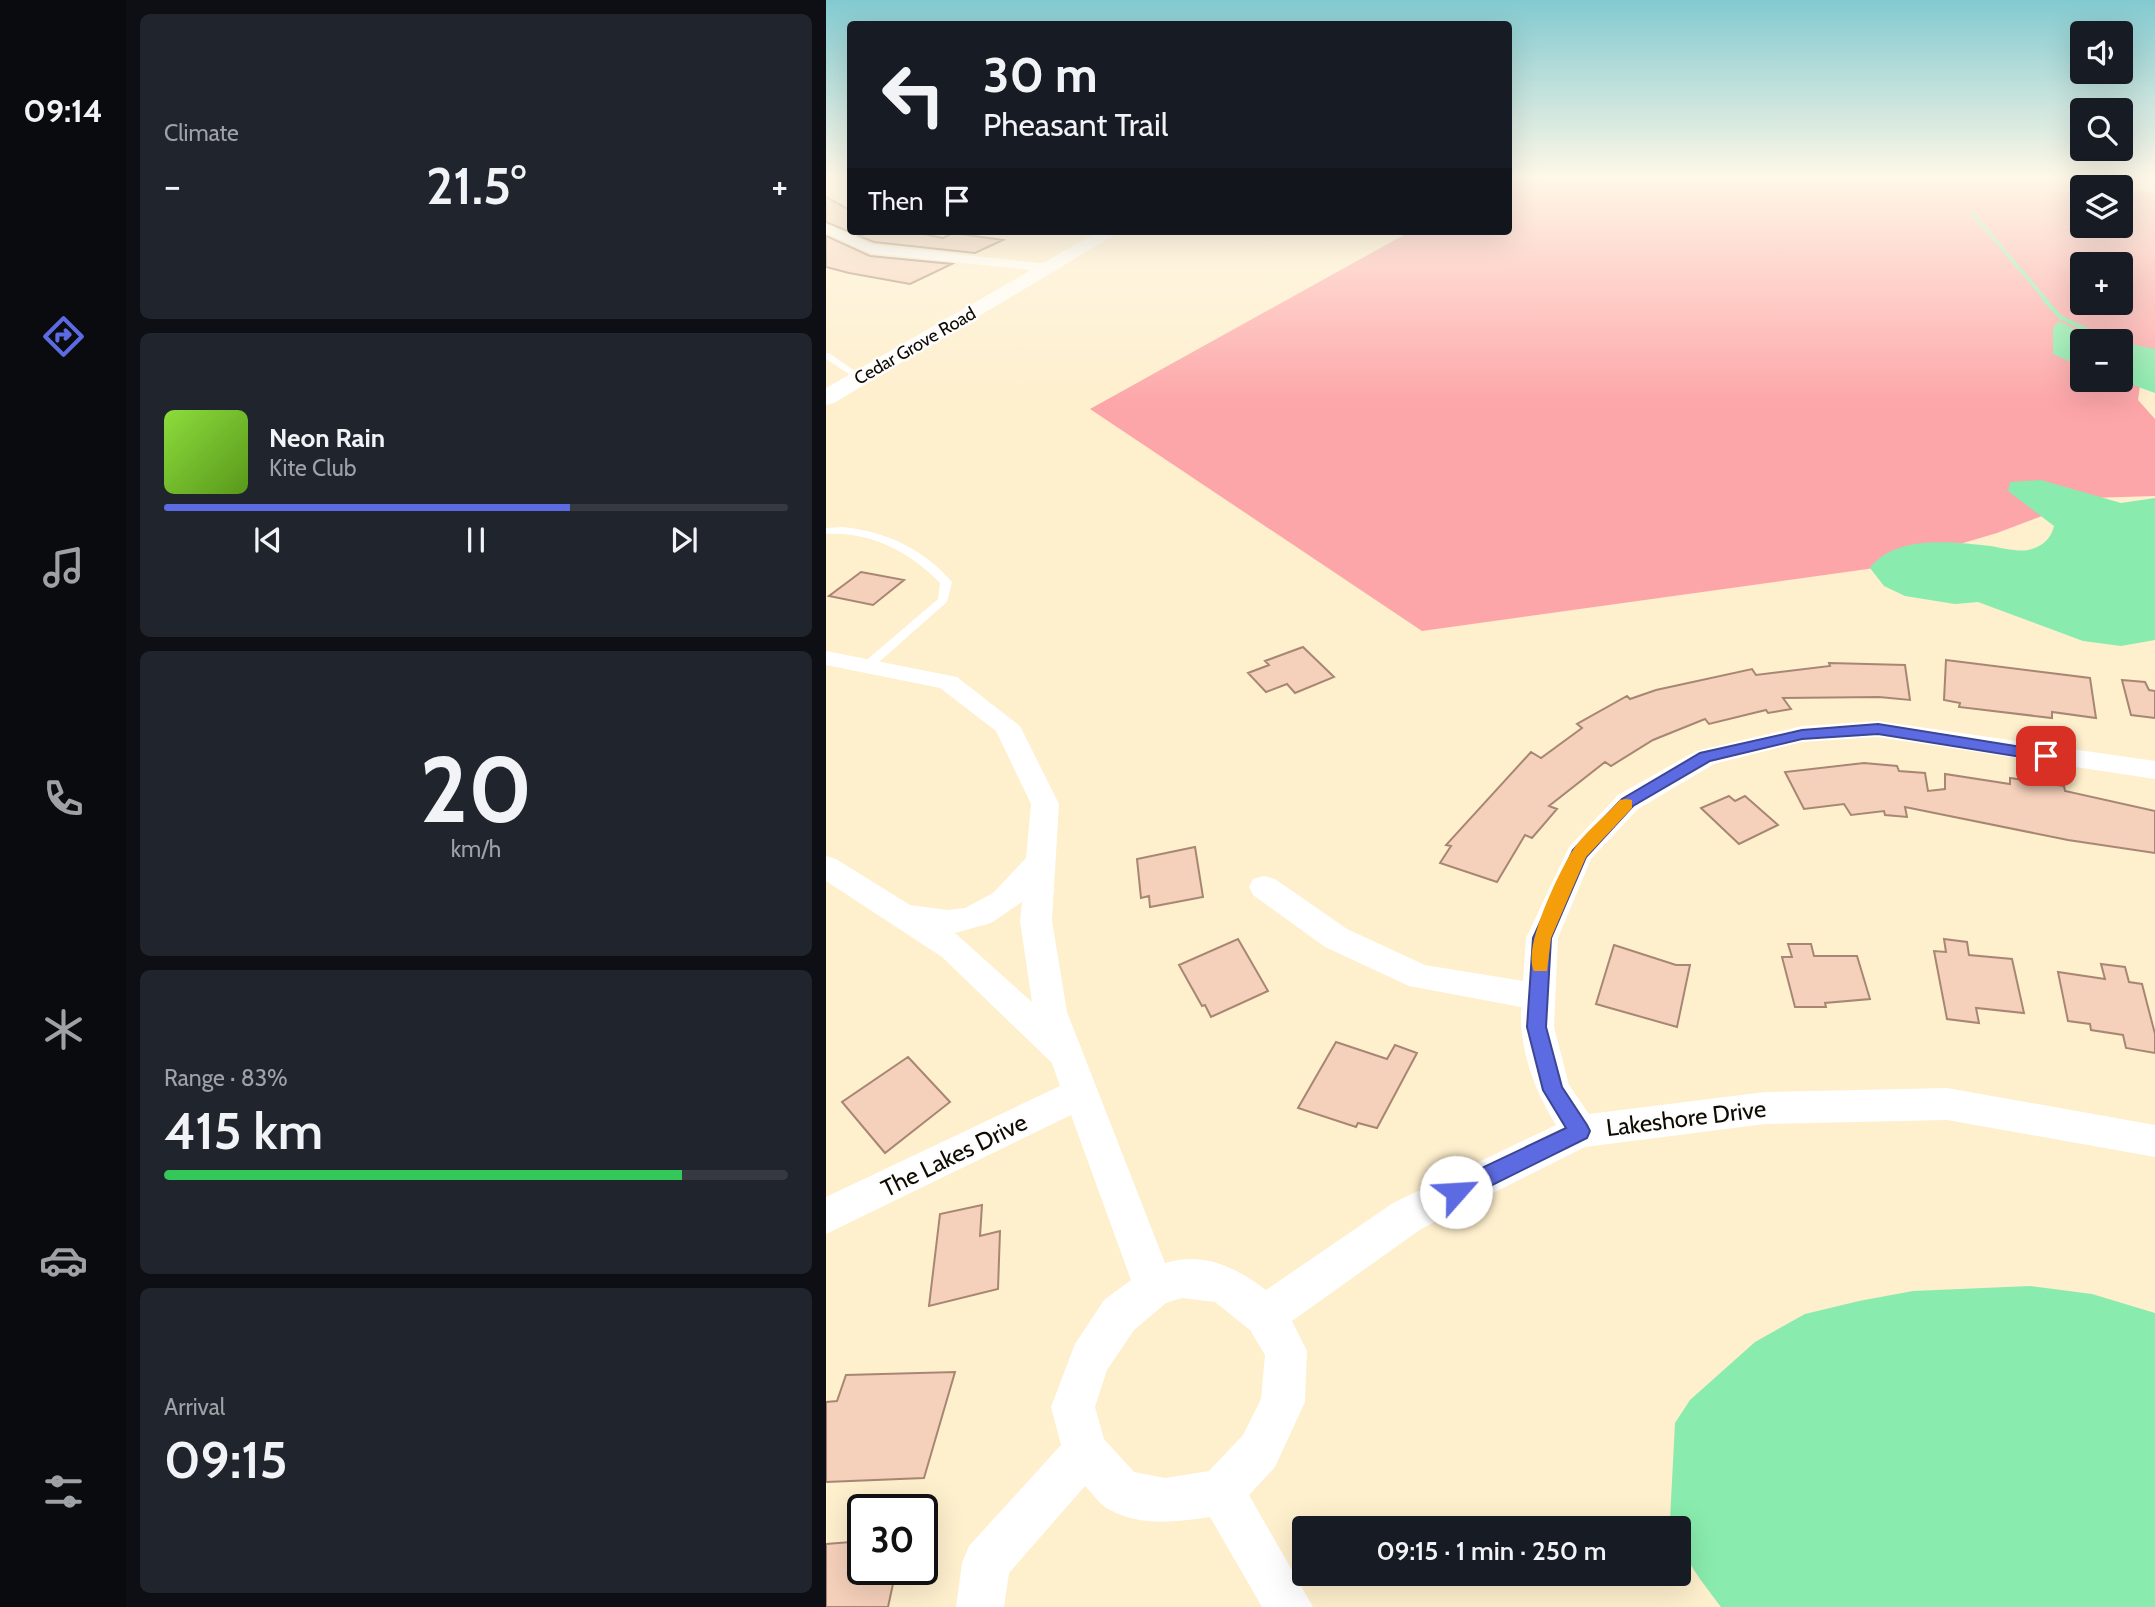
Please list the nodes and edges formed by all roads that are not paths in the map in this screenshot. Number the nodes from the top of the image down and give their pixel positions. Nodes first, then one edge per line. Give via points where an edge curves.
1 (908, 253) edge
2 (1073, 254) joint
3 (995, 264) junction
4 (1043, 271) junction
5 (1012, 289) junction
6 (826, 355) edge
7 (862, 378) junction
8 (826, 398) edge
9 (826, 531) edge
10 (826, 658) edge
11 (867, 666) junction
12 (2155, 770) edge
13 (1041, 859) junction
14 (826, 867) edge
15 (1264, 887) dead end
16 (902, 916) junction
17 (1539, 998) junction
18 (1068, 1057) junction
19 (1082, 1093) junction
20 (1580, 1131) junction
21 (2155, 1141) edge
22 (826, 1216) edge
23 (1154, 1287) junction
24 (1265, 1315) junction
25 (1085, 1452) junction
26 (1221, 1492) junction
27 (980, 1607) edge
28 (1289, 1607) edge

1 - 3 street
2 - 3 street
2 - 4 main road, Cedar Grove Road
3 - 4 street
3 - 5 street via 1014,276
4 - 5 main road, Cedar Grove Road
5 - 7 main road, Cedar Grove Road
6 - 7 lane
7 - 8 main road, Cedar Grove Road
9 - 11 lane via 869,531 921,560 946,582 943,600
10 - 11 street
11 - 13 street via 948,681 1007,726 1045,804
12 - 17 street via 1878,729 1802,734 1705,757 1628,802 1579,854 1542,938
13 - 16 street via 1024,884 992,910 953,922
13 - 18 street via 1037,920 1050,1012
14 - 16 street
15 - 17 street via 1336,938 1420,977
16 - 18 street via 953,948
17 - 20 street via 1537,1027 1553,1090
18 - 19 street
19 - 22 street, The Lakes Drive
19 - 23 street
20 - 21 street, Lakeshore Drive via 1765,1108 1947,1104
20 - 24 street, Lakeshore Drive via 1407,1216
23 - 24 street via 1182,1278 1223,1283
23 - 25 street via 1119,1315 1090,1359 1073,1407
24 - 26 street via 1286,1351 1283,1402 1259,1451
25 - 26 street via 1122,1492 1165,1501
25 - 27 street via 986,1563
26 - 28 street

